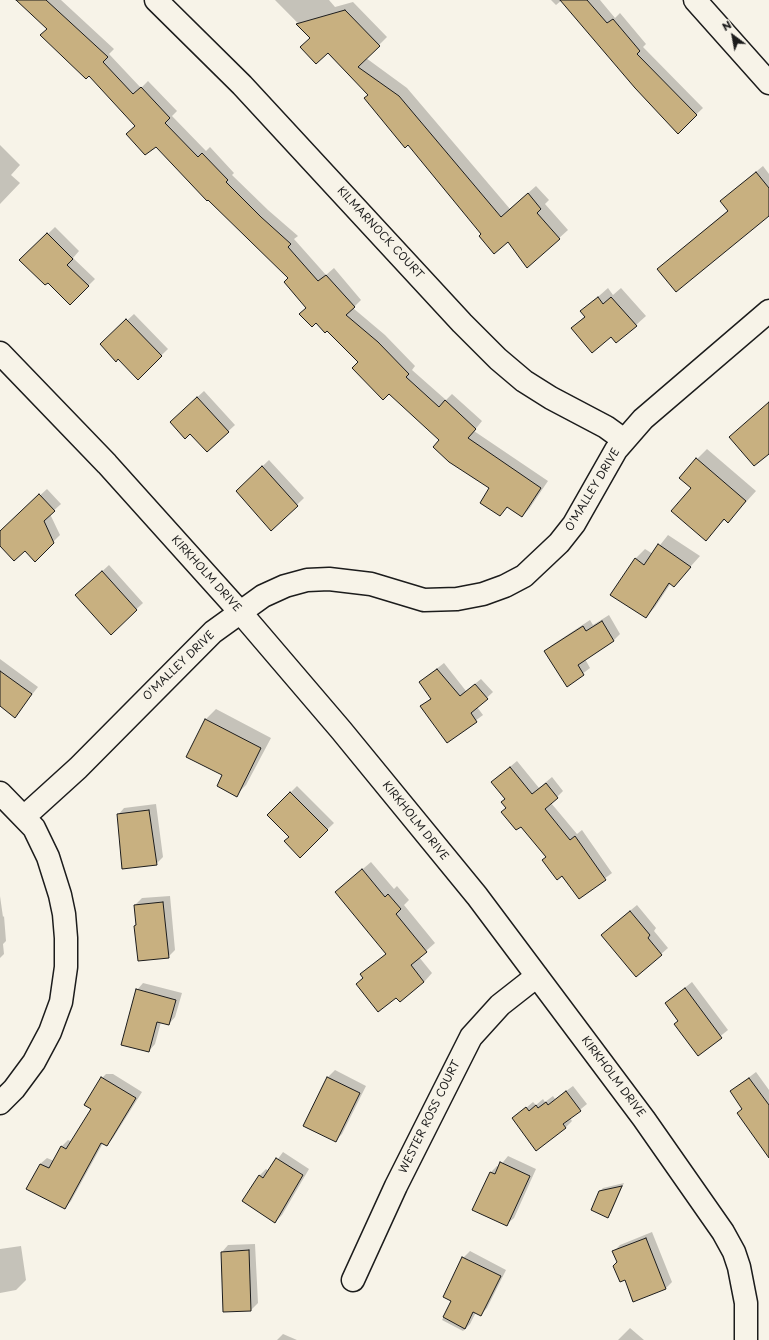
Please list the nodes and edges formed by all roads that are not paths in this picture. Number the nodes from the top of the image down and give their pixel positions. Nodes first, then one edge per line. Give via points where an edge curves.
1 (156, 0) edge
2 (695, 0) edge
3 (769, 83) edge
4 (769, 311) edge
5 (0, 353) edge
6 (624, 440) junction
7 (241, 613) junction
8 (0, 793) edge
9 (24, 817) junction
10 (537, 976) junction
11 (0, 1103) edge
12 (353, 1280) dead end
13 (746, 1340) edge

1 - 6 street, KILMARNOCK COURT via 242,86 498,359 524,381 606,427
2 - 3 street
4 - 6 street, O'MALLEY DRIVE via 643,419
5 - 7 street, KIRKHOLM DRIVE via 107,464
6 - 7 street, O'MALLEY DRIVE via 574,524 559,543 524,576 505,586 457,600 424,600 371,584 343,580 307,580 263,596
7 - 9 street, O'MALLEY DRIVE via 213,632 78,768
7 - 10 street, KIRKHOLM DRIVE via 472,890
8 - 9 street
9 - 11 street via 34,828 48,857 60,895 65,926 66,967 61,1002 50,1032 34,1062
10 - 12 street, WESTER ROSS COURT via 500,1005 471,1037
10 - 13 street, KIRKHOLM DRIVE via 692,1186 726,1239 739,1268 744,1288

